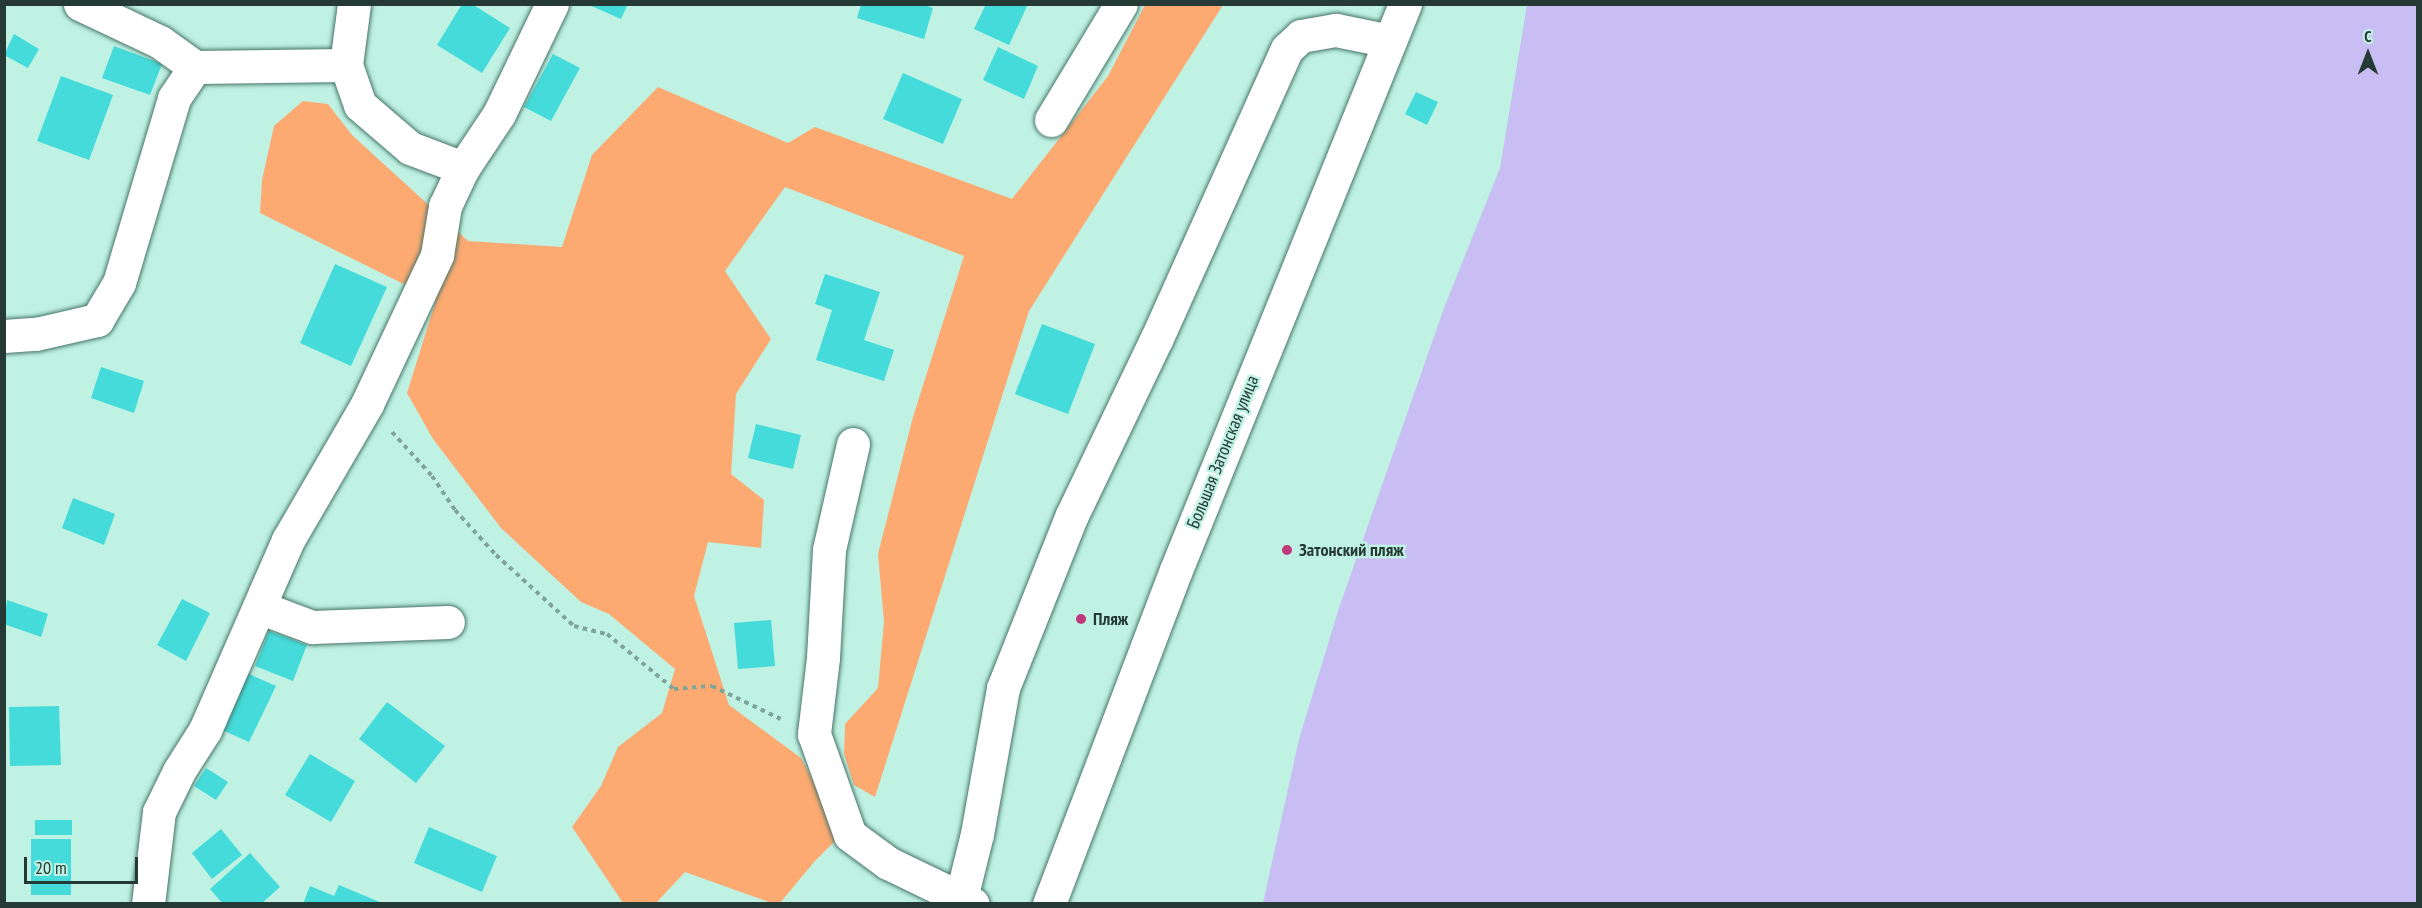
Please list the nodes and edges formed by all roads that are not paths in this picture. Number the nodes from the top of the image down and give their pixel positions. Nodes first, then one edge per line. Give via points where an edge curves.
1 (80, 4) edge
2 (354, 4) edge
3 (552, 4) edge
4 (1121, 4) edge
5 (1405, 4) edge
6 (1390, 40) junction
7 (346, 65) junction
8 (195, 67) junction
9 (1051, 120) dead end
10 (463, 168) junction
11 (4, 336) edge
12 (853, 444) dead end
13 (259, 607) junction
14 (448, 622) dead end
15 (967, 901) edge
16 (148, 903) edge
17 (1049, 903) edge

1 - 8 street via 160,42
2 - 7 street
3 - 10 street via 499,114
4 - 9 street
5 - 6 street, Большая Затонская улица
6 - 15 street via 1336,30 1301,36 1287,49 1072,515 1004,688
6 - 17 street, Большая Затонская улица via 1176,570
7 - 8 street
7 - 10 street via 360,105 410,148
8 - 11 street via 174,98 119,283 97,320 36,334
10 - 13 street via 445,206 437,255 367,404 288,540
12 - 15 street via 829,550 824,658 814,734 850,835 888,863
13 - 14 street via 312,627
13 - 16 street via 205,730 159,812

